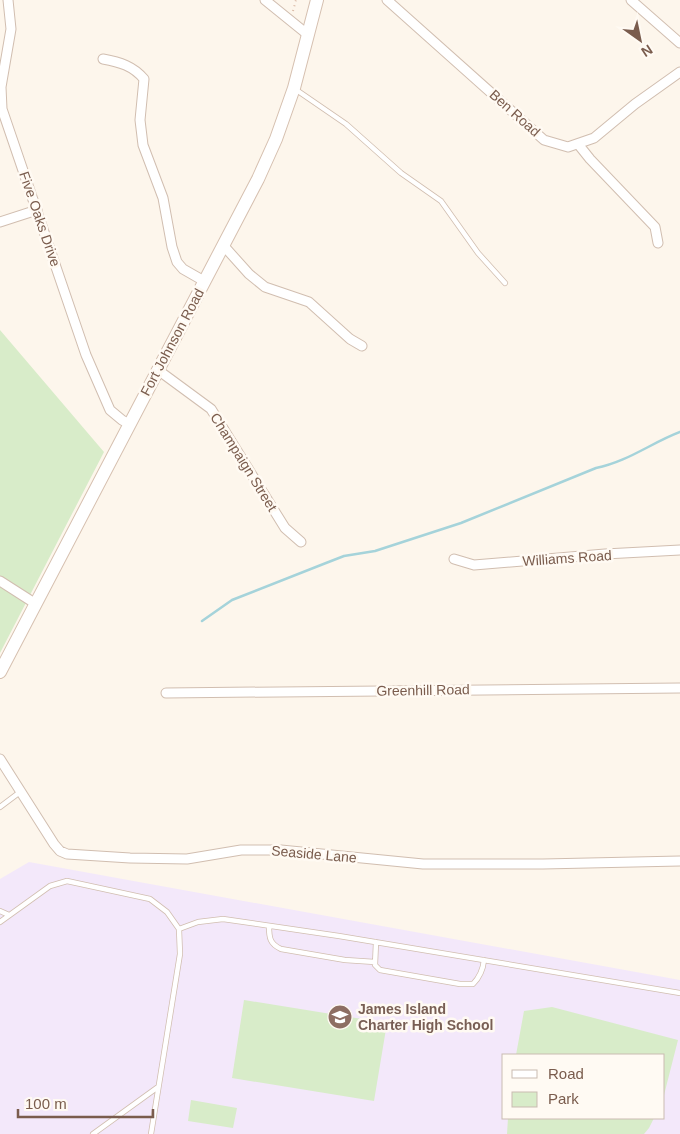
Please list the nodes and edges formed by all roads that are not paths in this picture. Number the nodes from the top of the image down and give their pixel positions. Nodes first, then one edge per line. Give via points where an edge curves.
1 (8, 0) edge
2 (265, 0) edge
3 (317, 0) edge
4 (386, 0) edge
5 (631, 0) edge
6 (307, 34) junction
7 (680, 44) edge
8 (103, 59) dead end
9 (680, 72) edge
10 (294, 88) junction
11 (1, 109) edge
12 (578, 144) junction
13 (37, 210) junction
14 (0, 222) edge
15 (658, 243) dead end
16 (223, 245) junction
17 (204, 281) junction
18 (506, 283) dead end
19 (362, 346) dead end
20 (158, 370) junction
21 (129, 424) junction
22 (301, 542) dead end
23 (680, 550) edge
24 (454, 559) dead end
25 (0, 582) edge
26 (36, 604) junction
27 (0, 672) edge
28 (680, 688) edge
29 (166, 693) dead end
30 (0, 759) edge
31 (20, 792) junction
32 (0, 806) edge
33 (680, 861) edge
34 (0, 911) edge
35 (10, 915) junction
36 (0, 922) edge
37 (269, 926) junction
38 (178, 929) junction
39 (376, 942) junction
40 (484, 960) junction
41 (375, 962) junction
42 (680, 993) edge
43 (158, 1087) junction
44 (94, 1134) edge
45 (151, 1134) edge

1 - 11 street, Five Oaks Drive via 11,29 1,87
2 - 6 street
3 - 6 main road, Fort Johnson Road
4 - 12 street, Ben Road via 544,140 568,147
5 - 7 street
6 - 10 main road, Fort Johnson Road
8 - 17 street via 122,62 138,71 144,79 140,120 143,145 163,198 172,247 183,270
9 - 12 street, Ben Road via 594,138
10 - 16 main road, Fort Johnson Road via 276,139
10 - 18 lane via 346,124 401,174 441,201 478,253
11 - 13 street, Five Oaks Drive
12 - 15 street via 656,228
13 - 14 street
13 - 21 street, Five Oaks Drive via 86,356 103,396 110,410
16 - 17 main road, Fort Johnson Road
16 - 19 street via 264,287 309,302
17 - 20 main road, Fort Johnson Road
20 - 21 main road, Fort Johnson Road
20 - 22 street, Champaign Street via 211,409 285,528
21 - 26 main road, Fort Johnson Road
23 - 24 street, Williams Road via 474,565
25 - 26 street
26 - 27 main road, Fort Johnson Road
28 - 29 street, Greenhill Road
30 - 31 street, Seaside Lane
31 - 32 lane
31 - 33 street, Seaside Lane via 57,848 80,856 187,859 241,850 282,850 423,864
34 - 35 lane
35 - 36 lane
35 - 38 lane via 50,886 67,881 150,899 167,912
37 - 38 lane via 223,919
37 - 39 lane
37 - 41 lane via 273,945 281,949
38 - 43 lane via 180,954
39 - 40 lane
39 - 41 lane
40 - 41 lane via 479,978 473,984 380,970
40 - 42 lane
43 - 44 lane
43 - 45 lane

